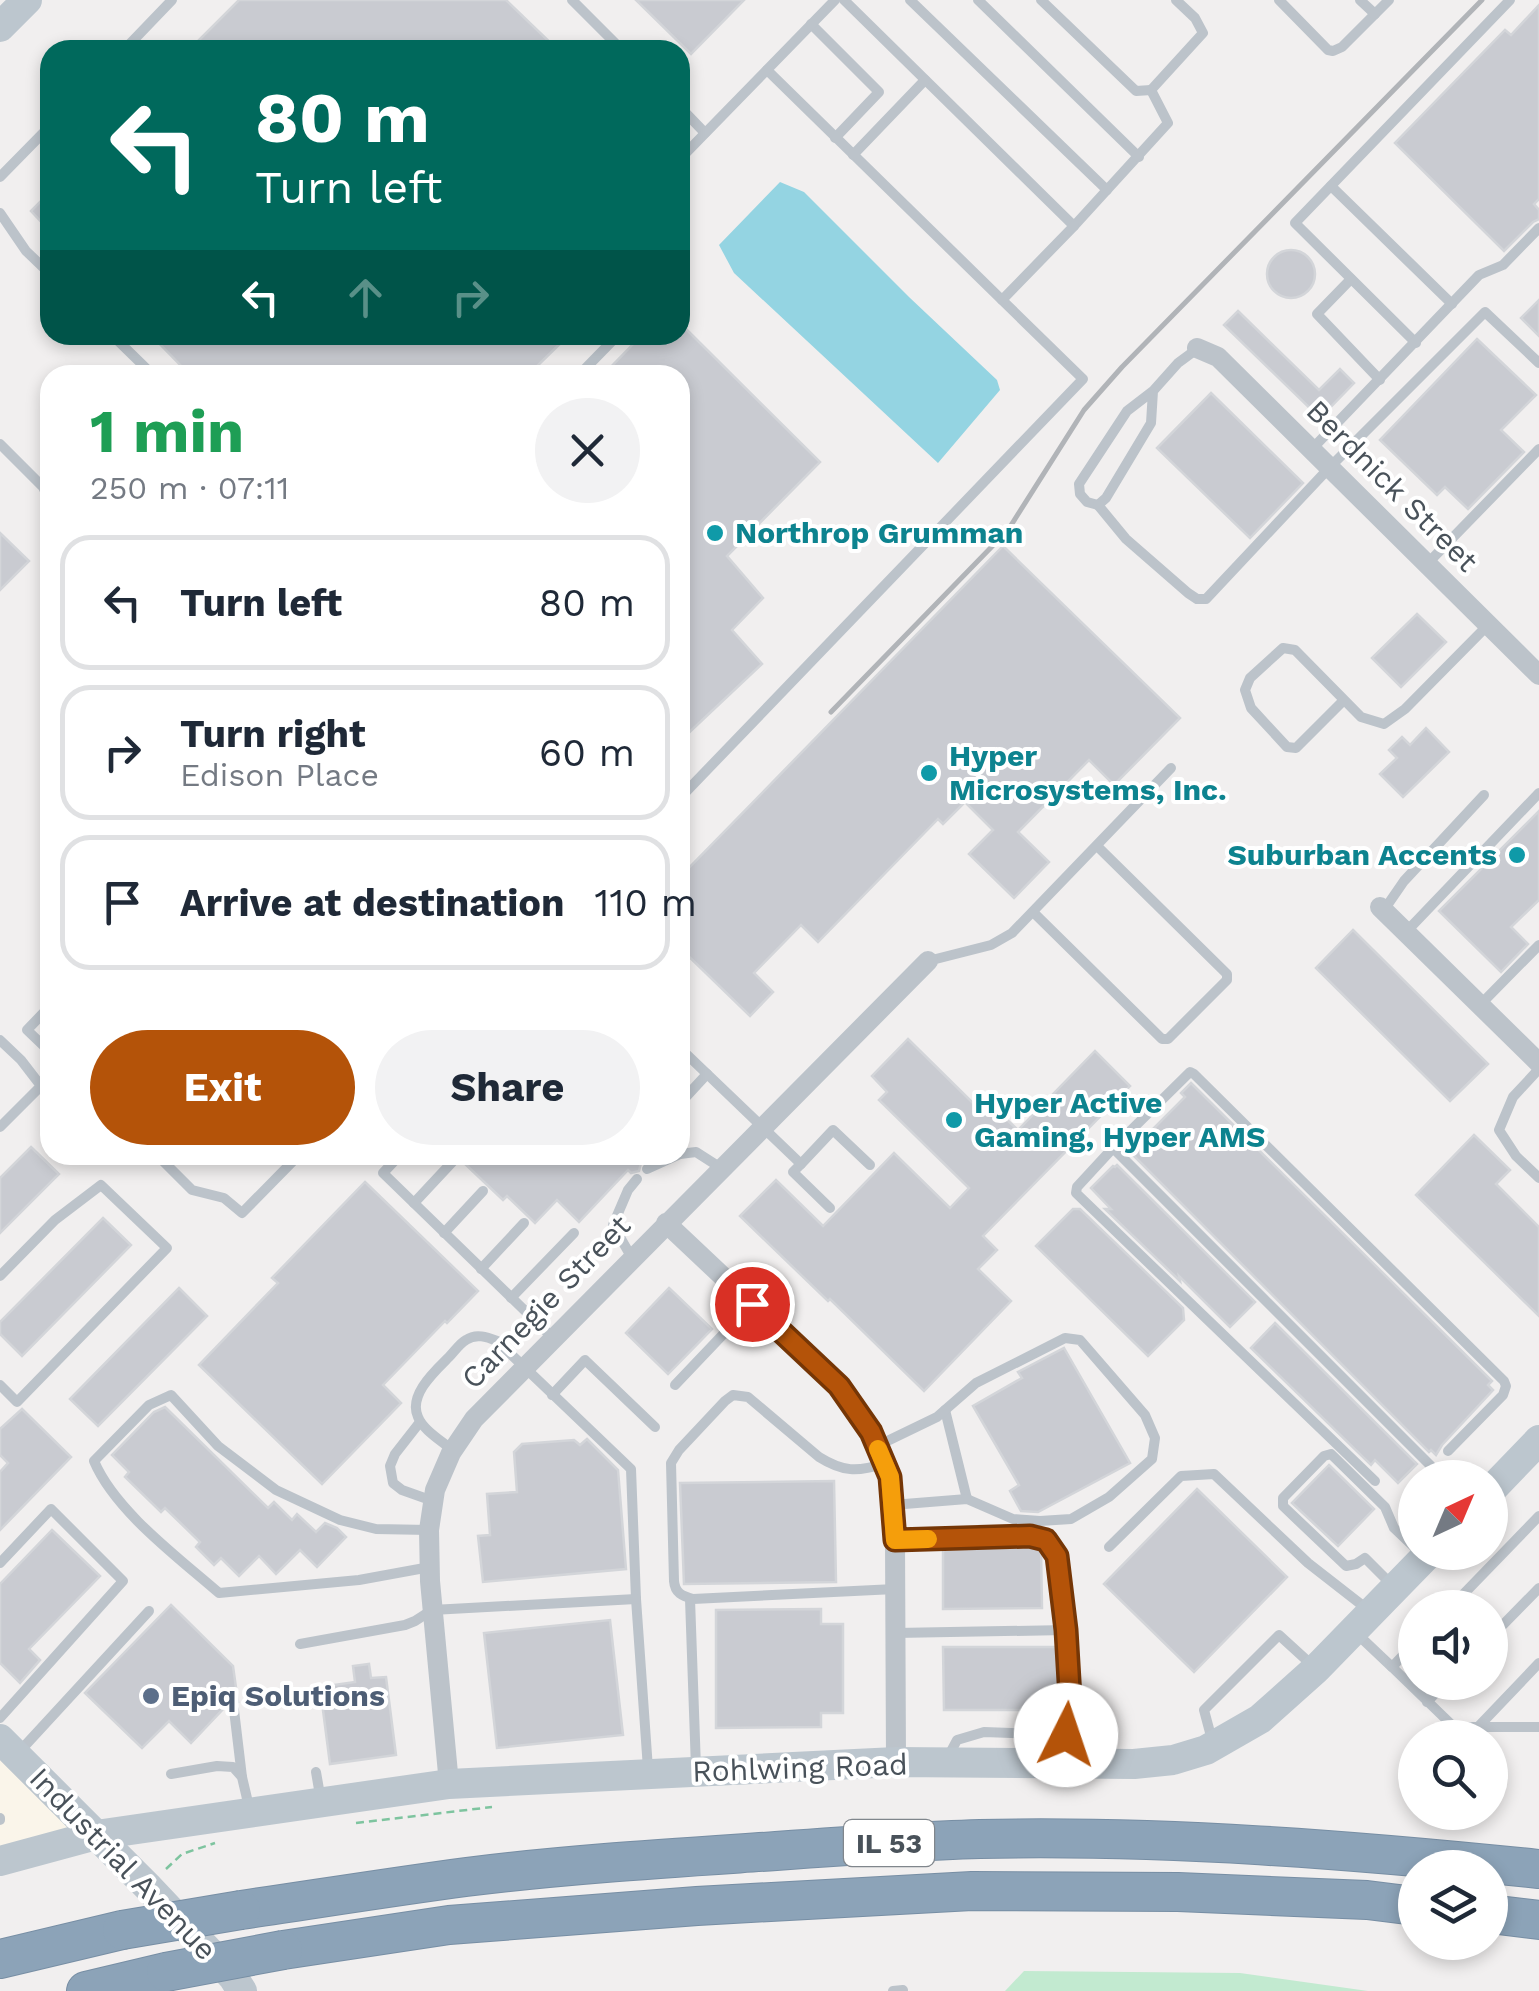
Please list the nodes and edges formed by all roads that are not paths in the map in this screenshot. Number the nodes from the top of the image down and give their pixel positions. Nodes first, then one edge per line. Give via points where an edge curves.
1 (172, 0) edge
2 (572, 0) edge
3 (835, 0) edge
4 (844, 0) edge
5 (910, 0) edge
6 (978, 0) edge
7 (1041, 0) edge
8 (1176, 0) edge
9 (1279, 0) edge
10 (1360, 0) edge
11 (1389, 0) edge
12 (1510, 0) edge
13 (1375, 14) junction
14 (811, 24) junction
15 (134, 40) edge
16 (612, 40) edge
17 (767, 70) junction
18 (925, 80) junction
19 (1152, 90) junction
20 (690, 118) edge
21 (705, 132) junction
22 (40, 136) edge
23 (835, 138) junction
24 (690, 147) edge
25 (853, 155) junction
26 (1138, 157) junction
27 (0, 177) edge
28 (1331, 186) junction
29 (1107, 190) junction
30 (0, 214) edge
31 (1074, 226) junction
32 (1539, 228) edge
33 (40, 264) edge
34 (1351, 279) junction
35 (1002, 300) junction
36 (1452, 304) junction
37 (1416, 343) junction
38 (122, 345) edge
39 (608, 345) edge
40 (1198, 348) joint
41 (1539, 363) edge
42 (142, 365) edge
43 (588, 365) edge
44 (1380, 380) junction
45 (1153, 391) junction
46 (0, 444) edge
47 (1312, 450) junction
48 (1539, 450) edge
49 (1330, 468) junction
50 (40, 484) edge
51 (1098, 505) junction
52 (1427, 564) junction
53 (1489, 625) junction
54 (1539, 674) edge
55 (1344, 700) junction
56 (1171, 768) dead end
57 (690, 788) edge
58 (1539, 793) edge
59 (1484, 795) dead end
60 (1096, 846) junction
61 (1382, 908) joint
62 (1033, 912) junction
63 (1406, 932) junction
64 (1539, 944) edge
65 (928, 961) joint
66 (1480, 1005) junction
67 (40, 1016) edge
68 (0, 1040) edge
69 (40, 1042) edge
70 (10, 1049) junction
71 (690, 1057) edge
72 (0, 1059) edge
73 (1539, 1066) edge
74 (708, 1074) junction
75 (40, 1085) edge
76 (40, 1087) edge
77 (690, 1093) edge
78 (0, 1126) edge
79 (762, 1127) junction
80 (1113, 1148) junction
81 (690, 1153) edge
82 (800, 1164) junction
83 (166, 1165) edge
84 (289, 1165) edge
85 (391, 1165) edge
86 (449, 1165) edge
87 (656, 1165) edge
88 (870, 1165) dead end
89 (721, 1168) junction
90 (647, 1169) dead end
91 (1539, 1178) edge
92 (637, 1179) dead end
93 (483, 1191) dead end
94 (414, 1203) junction
95 (830, 1208) dead end
96 (524, 1223) dead end
97 (666, 1224) junction
98 (444, 1232) junction
99 (574, 1233) dead end
100 (632, 1258) junction
101 (480, 1268) junction
102 (0, 1276) edge
103 (510, 1298) junction
104 (752, 1304) junction
105 (554, 1339) junction
106 (526, 1368) junction
107 (0, 1385) edge
108 (675, 1385) dead end
109 (552, 1395) junction
110 (944, 1410) junction
111 (420, 1422) junction
112 (655, 1428) dead end
113 (1539, 1440) edge
114 (452, 1450) junction
115 (1448, 1451) dead end
116 (881, 1455) junction
117 (1425, 1460) edge
118 (1508, 1472) edge
119 (1374, 1481) dead end
120 (967, 1499) junction
121 (434, 1502) junction
122 (892, 1505) junction
123 (1539, 1516) edge
124 (429, 1530) junction
125 (1398, 1532) edge
126 (895, 1540) junction
127 (1109, 1546) dead end
128 (0, 1563) edge
129 (430, 1566) junction
130 (1409, 1570) edge
131 (1395, 1588) junction
132 (1539, 1588) edge
133 (895, 1589) junction
134 (1467, 1590) edge
135 (636, 1598) junction
136 (690, 1599) junction
137 (432, 1610) junction
138 (149, 1611) dead end
139 (1508, 1620) edge
140 (1363, 1621) junction
141 (1066, 1630) junction
142 (896, 1633) junction
143 (300, 1644) dead end
144 (1398, 1660) edge
145 (1539, 1663) edge
146 (1392, 1666) junction
147 (1316, 1669) junction
148 (1427, 1702) joint
149 (234, 1710) dead end
150 (0, 1718) edge
151 (1446, 1720) edge
152 (1485, 1720) edge
153 (1508, 1727) edge
154 (1539, 1727) edge
155 (1214, 1746) junction
156 (8, 1747) edge
157 (1064, 1749) junction
158 (896, 1762) junction
159 (316, 1772) dead end
160 (696, 1772) junction
161 (171, 1774) dead end
162 (648, 1774) junction
163 (242, 1777) junction
164 (449, 1784) junction
165 (321, 1803) junction
166 (250, 1813) junction
167 (96, 1835) junction
168 (0, 1861) edge
169 (1539, 1869) edge
170 (1398, 1904) edge
171 (1508, 1916) edge
172 (1539, 1920) edge
173 (0, 1959) edge
174 (903, 1990) edge
175 (86, 1991) edge
176 (242, 1991) edge
177 (893, 1991) edge

1 - 15 lane
2 - 16 lane
3 - 14 lane
4 - 18 lane
5 - 29 lane
6 - 26 lane
7 - 19 lane via 1136,91
8 - 19 lane via 1203,33
9 - 13 lane via 1333,51
10 - 13 lane
11 - 13 lane
12 - 28 lane
14 - 17 lane
14 - 23 lane via 879,92
17 - 21 lane
17 - 23 lane
18 - 25 lane
18 - 31 lane
19 - 26 lane via 1168,123
20 - 21 lane
21 - 24 lane
22 - 27 lane
23 - 25 lane
25 - 35 lane
26 - 29 lane
28 - 34 lane via 1295,223
28 - 36 lane
29 - 31 lane
30 - 33 lane
31 - 35 lane
32 - 36 lane
34 - 37 lane
34 - 44 lane via 1317,314
35 - 57 lane via 1083,379
36 - 37 lane
37 - 44 lane
38 - 42 lane
39 - 43 lane
40 - 45 lane
40 - 47 street, Berdnick Street via 1218,356
41 - 49 lane via 1485,312
44 - 47 lane
45 - 51 lane via 1150,424
45 - 51 lane via 1127,411 1080,484 1080,494
46 - 50 lane
47 - 49 street, Berdnick Street
48 - 52 lane
49 - 51 lane via 1206,598 1188,593 1138,550
49 - 52 street, Berdnick Street
52 - 53 street, Berdnick Street
53 - 54 street, Berdnick Street
53 - 55 lane via 1384,724 1361,717
55 - 55 lane via 1296,650 1283,648 1245,690 1286,747 1296,748
56 - 60 lane
58 - 63 lane
59 - 61 lane
60 - 62 lane
60 - 62 lane via 1227,980 1162,1040
61 - 63 street
62 - 65 lane via 1002,940
63 - 66 street
64 - 66 lane
65 - 79 street, Carnegie Street
66 - 73 street
67 - 69 lane via 27,1030
68 - 70 lane
70 - 72 lane
70 - 75 lane
71 - 74 lane
73 - 91 lane via 1512,1097 1499,1130
74 - 77 lane
74 - 79 lane
76 - 78 lane
79 - 82 lane
79 - 89 street, Carnegie Street
80 - 115 lane via 1194,1074 1504,1382 1503,1395
80 - 117 lane
80 - 119 lane via 1076,1193
81 - 89 lane
82 - 88 lane via 834,1130
82 - 95 lane via 793,1172
83 - 84 lane via 192,1190 224,1198 242,1213
85 - 94 lane via 383,1173
86 - 94 lane
87 - 90 lane
89 - 97 street, Carnegie Street
92 - 100 lane via 613,1225
93 - 98 lane
94 - 98 lane
96 - 101 lane
97 - 100 street, Carnegie Street
97 - 104 street
98 - 101 lane
99 - 103 lane
100 - 105 street, Carnegie Street
101 - 103 lane
102 - 107 lane via 101,1184 167,1248 17,1402
103 - 105 lane
104 - 108 lane
104 - 116 street via 839,1386
105 - 106 street, Carnegie Street
106 - 109 lane
106 - 111 lane via 488,1338 466,1340 420,1391
106 - 114 street, Carnegie Street
109 - 112 lane via 585,1360
109 - 135 lane via 631,1470
110 - 116 lane
110 - 120 lane
110 - 120 lane via 976,1383 1065,1338 1080,1340 1145,1416 1155,1438 1152,1459 1109,1498 1072,1519 1013,1519
111 - 114 lane
111 - 121 lane via 390,1466 393,1483
113 - 118 main road
114 - 121 street, Carnegie Street
116 - 122 street
116 - 136 lane via 860,1471 830,1464 748,1397 725,1401 671,1463 675,1589
120 - 122 lane
121 - 124 street, Carnegie Street
122 - 126 street
123 - 134 lane
124 - 129 street, Carnegie Street
124 - 129 lane via 376,1530 276,1490 218,1446 171,1395 148,1405 94,1461 139,1523 219,1594
125 - 131 lane via 1385,1507 1332,1454 1283,1498 1283,1506 1346,1566 1365,1558
126 - 133 street
126 - 141 lane via 1046,1540 1057,1556
127 - 140 lane via 1181,1476 1214,1474
128 - 150 lane via 51,1510 122,1580
129 - 137 street, Carnegie Street
130 - 131 main road, Rohlwing Road
131 - 140 main road, Rohlwing Road
132 - 139 lane
133 - 136 lane
133 - 142 street
135 - 137 lane
135 - 162 lane
136 - 160 lane
137 - 143 lane via 405,1625
137 - 164 street, Carnegie Street
138 - 156 lane
140 - 146 lane
140 - 147 main road, Rohlwing Road
141 - 142 lane
141 - 157 lane via 1070,1698
142 - 158 street
144 - 146 lane
145 - 152 lane
146 - 148 lane
147 - 155 main road, Rohlwing Road via 1260,1719
147 - 155 lane via 1279,1635 1204,1710
148 - 151 lane
149 - 163 lane
153 - 154 lane
155 - 157 main road, Rohlwing Road via 1134,1764
156 - 167 main road, Industrial Avenue
157 - 158 main road, Rohlwing Road
158 - 160 main road, Rohlwing Road
159 - 165 lane
160 - 162 main road, Rohlwing Road
161 - 163 lane via 217,1766 232,1767
162 - 164 main road, Rohlwing Road
163 - 166 lane
164 - 165 main road, Rohlwing Road
165 - 166 main road, Rohlwing Road
166 - 167 main road, Rohlwing Road
167 - 168 main road, Rohlwing Road
167 - 176 main road, Industrial Avenue
169 - 173 highway, IL 53, bridge via 1224,1844 929,1841 468,1877 122,1930
170 - 175 highway, IL 53, bridge via 1063,1890 697,1906 449,1926 282,1950
171 - 172 highway
174 - 177 lane

